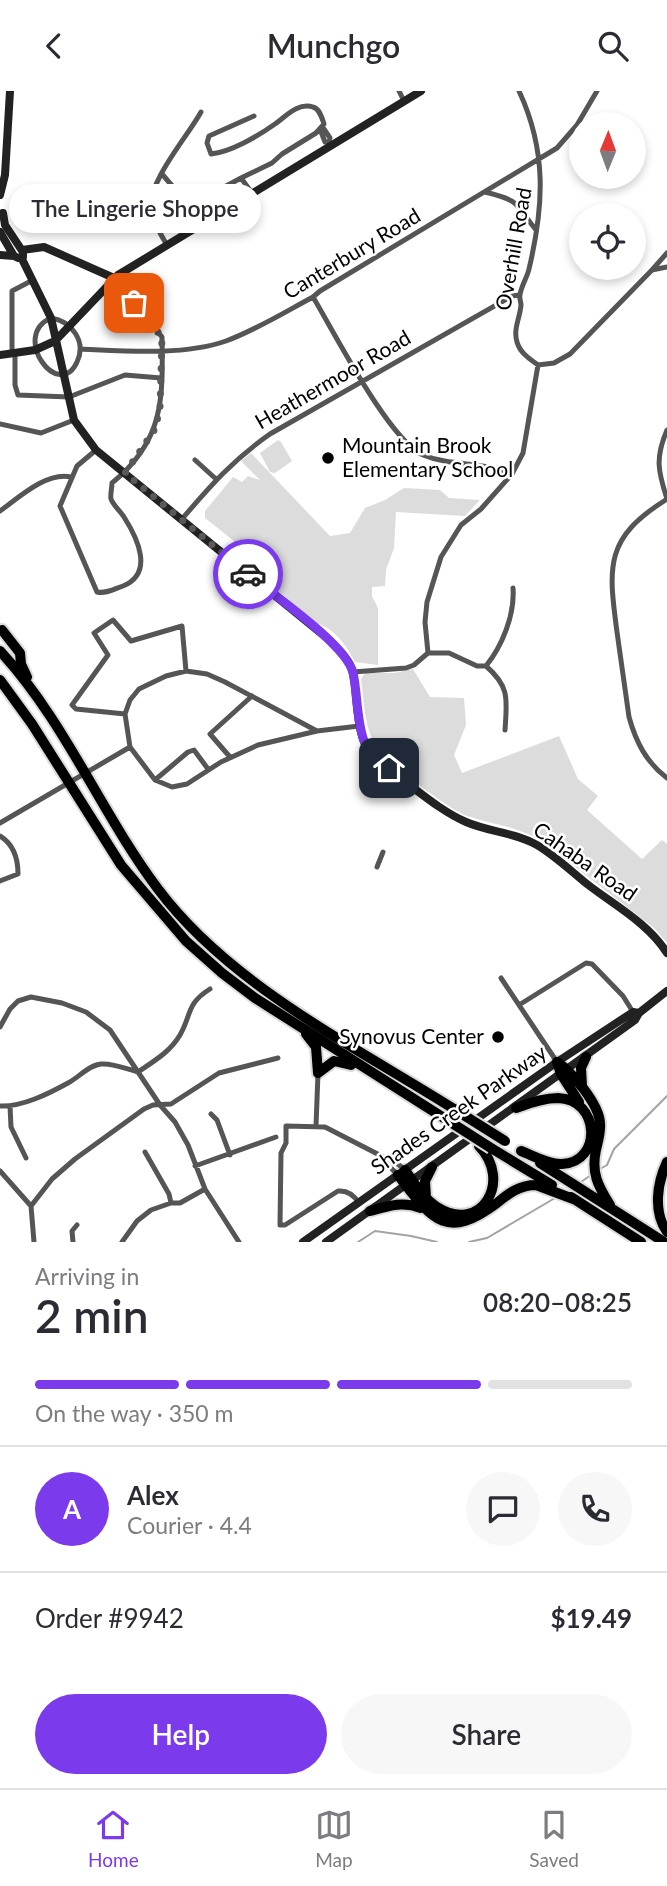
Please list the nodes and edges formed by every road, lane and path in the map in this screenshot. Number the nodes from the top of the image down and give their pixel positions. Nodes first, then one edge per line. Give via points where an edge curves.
1 (10, 91) edge
2 (398, 91) edge
3 (421, 91) edge
4 (519, 91) edge
5 (596, 91) edge
6 (404, 101) junction
7 (201, 112) dead end
8 (254, 116) dead end
9 (320, 129) junction
10 (330, 144) junction
11 (539, 160) junction
12 (162, 174) junction
13 (242, 178) junction
14 (215, 192) dead end
15 (485, 192) junction
16 (252, 193) junction
17 (0, 197) edge
18 (176, 202) dead end
19 (2, 215) edge
20 (536, 230) junction
21 (0, 232) edge
22 (167, 245) junction
23 (667, 253) edge
24 (19, 254) junction
25 (0, 255) edge
26 (667, 267) edge
27 (652, 269) junction
28 (114, 278) junction
29 (33, 280) junction
30 (520, 295) junction
31 (313, 297) junction
32 (51, 318) junction
33 (71, 326) junction
34 (55, 341) junction
35 (80, 349) junction
36 (162, 349) junction
37 (35, 350) junction
38 (13, 353) junction
39 (0, 355) edge
40 (538, 365) junction
41 (63, 374) junction
42 (161, 378) junction
43 (362, 381) junction
44 (69, 397) junction
45 (74, 420) junction
46 (0, 424) edge
47 (667, 430) edge
48 (96, 450) junction
49 (195, 460) dead end
50 (125, 473) junction
51 (512, 474) junction
52 (71, 477) junction
53 (216, 479) junction
54 (667, 499) edge
55 (0, 511) edge
56 (181, 519) junction
57 (513, 588) dead end
58 (2, 629) dead end
59 (0, 651) edge
60 (428, 653) junction
61 (0, 661) edge
62 (486, 666) junction
63 (186, 671) junction
64 (356, 671) junction
65 (0, 680) edge
66 (31, 690) junction
67 (252, 697) junction
68 (125, 713) junction
69 (359, 726) junction
70 (505, 730) dead end
71 (317, 731) junction
72 (130, 747) junction
73 (230, 757) junction
74 (208, 769) junction
75 (84, 774) junction
76 (667, 779) edge
77 (155, 780) junction
78 (68, 783) junction
79 (0, 823) edge
80 (0, 836) edge
81 (383, 852) dead end
82 (377, 867) dead end
83 (0, 881) edge
84 (667, 953) edge
85 (501, 978) dead end
86 (210, 989) dead end
87 (666, 991) edge
88 (519, 1005) junction
89 (636, 1012) junction
90 (0, 1027) edge
91 (299, 1027) junction
92 (586, 1056) junction
93 (278, 1058) dead end
94 (558, 1062) junction
95 (369, 1071) junction
96 (138, 1072) junction
97 (564, 1072) junction
98 (318, 1073) junction
99 (583, 1089) junction
100 (160, 1105) junction
101 (0, 1106) edge
102 (10, 1106) junction
103 (582, 1106) junction
104 (516, 1108) junction
105 (211, 1114) dead end
106 (441, 1120) junction
107 (316, 1126) junction
108 (276, 1137) dead end
109 (522, 1151) junction
110 (145, 1152) dead end
111 (230, 1154) junction
112 (26, 1158) dead end
113 (667, 1162) edge
114 (195, 1166) junction
115 (432, 1167) junction
116 (0, 1171) edge
117 (401, 1172) junction
118 (409, 1182) junction
119 (205, 1189) junction
120 (576, 1200) junction
121 (171, 1203) junction
122 (359, 1203) junction
123 (425, 1203) junction
124 (30, 1206) junction
125 (483, 1210) junction
126 (614, 1210) junction
127 (370, 1211) junction
128 (77, 1225) dead end
129 (667, 1233) edge
130 (125, 1241) edge
131 (34, 1242) edge
132 (73, 1242) edge
133 (239, 1242) edge
134 (303, 1242) edge
135 (326, 1242) edge
136 (641, 1242) edge
137 (664, 1242) edge

1 - 17 street
2 - 6 street
3 - 6 street
4 - 11 street, Overhill Road via 531,116
5 - 11 street, Canterbury Road via 577,125
6 - 10 street
7 - 12 street
8 - 9 street via 209,136 211,154 301,107 318,110 324,124
9 - 10 street via 324,142
9 - 13 street
10 - 16 street
11 - 15 street, Canterbury Road
11 - 20 street, Overhill Road via 542,182
12 - 18 street via 174,188
12 - 22 street via 151,207
13 - 14 street
13 - 16 street
15 - 20 street via 519,206
15 - 31 street, Canterbury Road
16 - 22 street
17 - 19 street, Cahaba Road
19 - 24 street, Cahaba Road
20 - 30 street, Overhill Road
21 - 24 street, Cahaba Road
22 - 28 street
23 - 27 street
24 - 25 street
24 - 28 street via 44,247
24 - 29 street, Cahaba Road
26 - 27 street
27 - 40 street via 570,353 554,363
28 - 33 street
28 - 36 street via 162,337
29 - 32 street, Cahaba Road
29 - 38 street via 12,291
30 - 40 street, Overhill Road via 517,343
30 - 43 street, Heathermoor Road
31 - 36 street, Canterbury Road via 224,341
31 - 43 street
32 - 33 street
32 - 34 street, Cahaba Road
32 - 37 street via 40,327
33 - 34 street
33 - 35 street
34 - 37 street
34 - 41 street, Cahaba Road
35 - 36 street, Canterbury Road
35 - 41 street via 77,364
36 - 42 street
37 - 38 street
37 - 41 street via 49,372
38 - 39 street
38 - 44 street via 18,395
40 - 51 street via 527,441
41 - 44 street, Cahaba Road
42 - 44 street via 125,375
42 - 50 street via 155,429
43 - 51 street via 398,434 421,454
43 - 53 street, Heathermoor Road via 270,434
44 - 45 street, Cahaba Road
45 - 46 street via 41,433
45 - 48 street, Cahaba Road
47 - 54 street via 658,456
48 - 50 street, Cahaba Road
48 - 52 street via 77,465
49 - 53 street
50 - 52 street via 113,483 111,499 137,539 141,569 129,583 104,593 97,592 60,506
50 - 56 street, Cahaba Road
51 - 60 street via 461,525 441,557 426,602
52 - 55 street via 48,480
53 - 56 street, Heathermoor Road
54 - 76 street via 636,520 625,535 616,553 611,583 629,717 648,761
56 - 64 street, Cahaba Road via 328,639
57 - 62 street via 504,634
58 - 66 highway via 20,653
59 - 66 highway
60 - 62 street via 455,654
60 - 64 street via 414,665 398,670
61 - 66 highway
62 - 70 street via 504,686
63 - 67 street via 207,674
63 - 68 street via 139,689
63 - 68 street via 182,626 131,642 113,620 94,633 108,655 72,705
64 - 69 street, Cahaba Road
65 - 78 highway
66 - 75 highway
67 - 71 street
67 - 73 street via 211,734
68 - 72 street
69 - 71 street
69 - 84 street, Cahaba Road via 383,766 466,822 536,845 633,917
71 - 73 street
72 - 75 street
72 - 77 street
73 - 74 street
74 - 77 street via 179,787
74 - 77 street via 194,750
75 - 78 street
75 - 109 highway, bridge via 160,891 216,952 281,1001
78 - 79 street
78 - 91 highway via 121,865 186,941 236,984
80 - 83 street via 10,841 18,874
81 - 82 street
85 - 88 street
86 - 96 street via 192,1004 181,1033 167,1052
87 - 89 street, Shades Creek Parkway
88 - 89 street via 586,963
88 - 94 street
89 - 92 street, Shades Creek Parkway via 635,1020
89 - 94 street, Shades Creek Parkway
90 - 96 street via 19,1001 30,997 62,1003 86,1012 110,1030
91 - 95 highway
91 - 98 highway via 316,1047
92 - 97 street, Shades Creek Parkway
92 - 99 highway via 581,1068
93 - 100 street via 219,1073 171,1104
94 - 97 highway
94 - 117 street, Shades Creek Parkway
95 - 98 highway via 334,1061
95 - 106 highway via 396,1094
96 - 100 street
96 - 102 street via 97,1064 68,1083
97 - 99 highway
97 - 103 highway
97 - 104 street, Shades Creek Parkway
98 - 107 street
99 - 126 highway via 600,1122 593,1168 596,1183
100 - 114 street via 175,1122
100 - 124 street via 144,1109 75,1159
101 - 102 street
102 - 112 street via 11,1127
103 - 104 highway via 558,1098
103 - 109 highway via 592,1135 580,1157 557,1164
104 - 115 street, Shades Creek Parkway
105 - 111 street
106 - 120 highway, bridge
106 - 125 highway, bridge via 479,1146 492,1166 494,1185
107 - 117 street via 372,1152
107 - 122 street via 286,1126 279,1225 338,1191 345,1190
108 - 111 street
109 - 126 highway
110 - 121 street
111 - 114 street
113 - 129 highway via 658,1205
114 - 119 street
115 - 118 street, Shades Creek Parkway
115 - 123 highway via 425,1181
116 - 124 street
117 - 118 highway
117 - 122 street, Shades Creek Parkway
118 - 123 highway
118 - 127 street, Shades Creek Parkway
119 - 121 street
119 - 133 street
120 - 125 highway via 536,1185 522,1186
120 - 136 highway
121 - 130 street via 144,1215
122 - 134 street, Shades Creek Parkway
123 - 125 highway via 444,1222 457,1224 470,1222
123 - 127 highway
124 - 131 street
126 - 137 highway
127 - 135 street, Shades Creek Parkway
128 - 132 street

